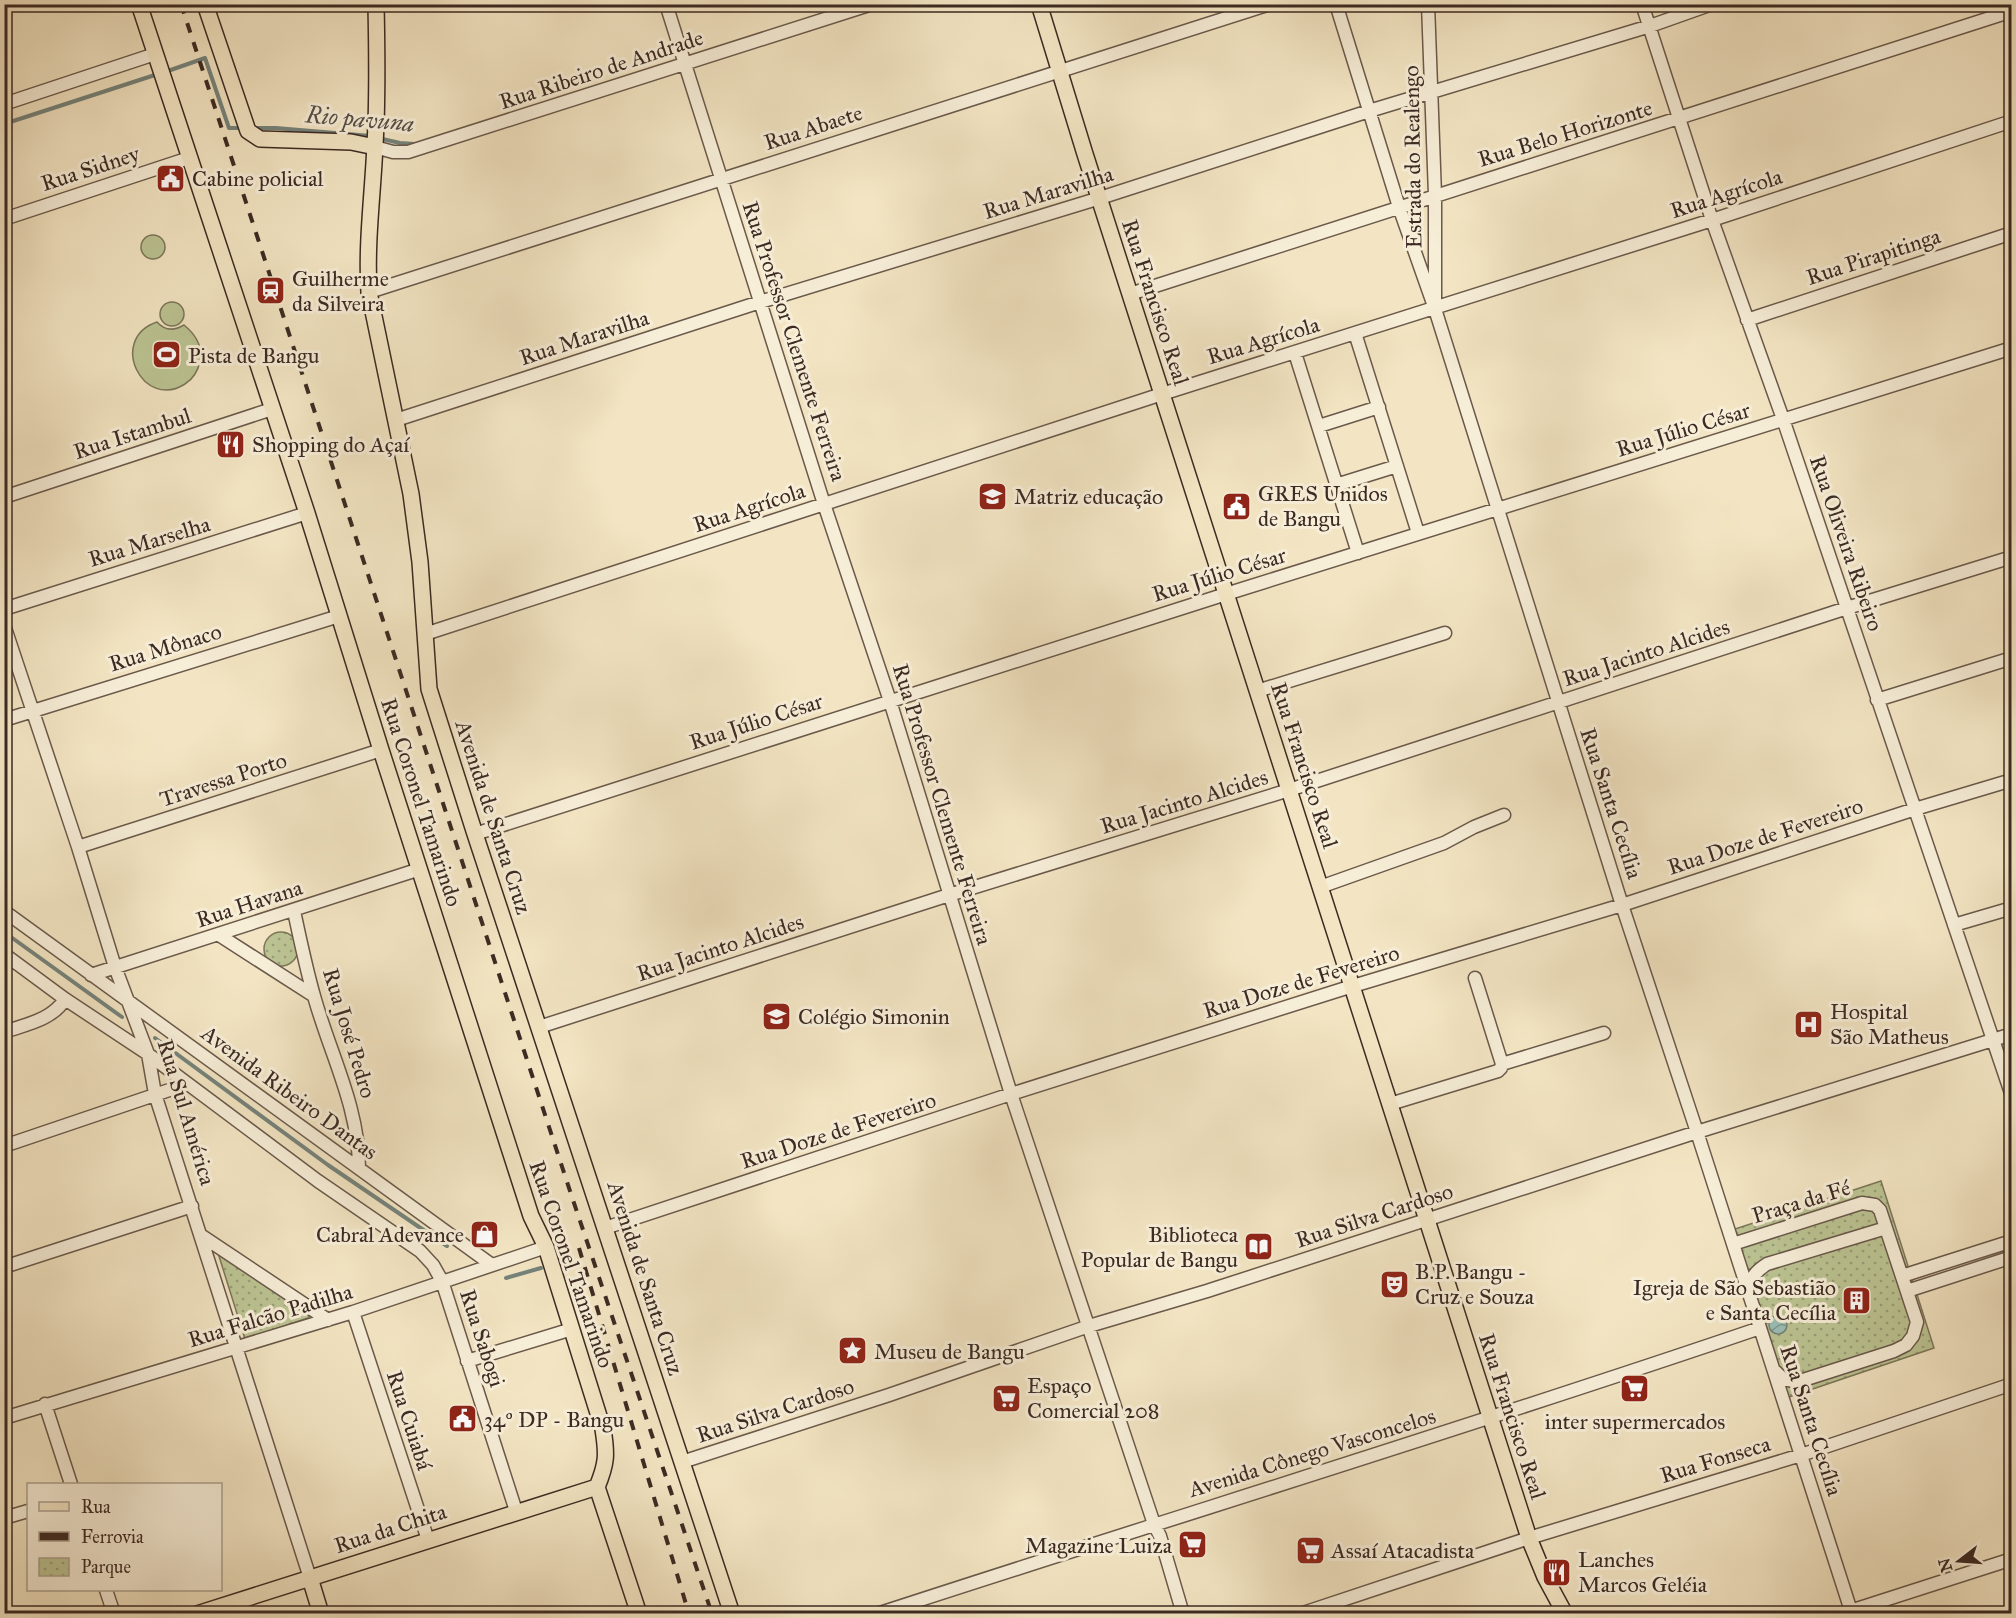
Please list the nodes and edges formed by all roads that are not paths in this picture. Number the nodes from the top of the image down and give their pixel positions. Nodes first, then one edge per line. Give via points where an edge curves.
1 (139, 4) edge
2 (205, 4) edge
3 (376, 4) edge
4 (666, 4) edge
5 (872, 4) edge
6 (1039, 4) edge
7 (1270, 4) edge
8 (1336, 4) edge
9 (1428, 4) edge
10 (1642, 4) edge
11 (1712, 4) edge
12 (855, 8) edge
13 (2012, 10) edge
14 (1650, 26) junction
15 (155, 54) junction
16 (685, 60) junction
17 (1061, 71) junction
18 (1432, 92) junction
19 (4, 104) edge
20 (1369, 111) junction
21 (1679, 119) junction
22 (2012, 121) edge
23 (375, 147) junction
24 (189, 158) junction
25 (721, 178) junction
26 (1435, 195) junction
27 (1100, 198) junction
28 (1399, 207) junction
29 (4, 219) edge
30 (1712, 220) junction
31 (2012, 233) edge
32 (369, 292) junction
33 (1130, 294) junction
34 (760, 302) junction
35 (1435, 309) junction
36 (1747, 320) junction
37 (1355, 333) junction
38 (2012, 348) edge
39 (1295, 353) junction
40 (1162, 394) junction
41 (1379, 407) junction
42 (272, 409) junction
43 (1783, 419) junction
44 (396, 420) junction
45 (1319, 426) junction
46 (1397, 466) junction
47 (1336, 484) junction
48 (4, 497) edge
49 (825, 504) junction
50 (1497, 508) junction
51 (307, 513) junction
52 (1418, 533) junction
53 (1358, 553) junction
54 (2012, 557) edge
55 (1226, 594) junction
56 (1847, 608) junction
57 (4, 609) edge
58 (339, 615) junction
59 (4, 625) edge
60 (1445, 633) dead end
61 (425, 634) junction
62 (2012, 658) edge
63 (1257, 691) junction
64 (1877, 700) junction
65 (890, 701) junction
66 (1558, 704) junction
67 (32, 711) junction
68 (4, 720) edge
69 (381, 750) junction
70 (2012, 780) edge
71 (1289, 790) junction
72 (1915, 809) junction
73 (1504, 814) dead end
74 (475, 834) junction
75 (78, 847) junction
76 (420, 869) junction
77 (1320, 887) junction
78 (950, 895) junction
79 (1622, 905) junction
80 (2012, 908) edge
81 (4, 911) edge
82 (294, 911) junction
83 (1954, 925) junction
84 (219, 935) junction
85 (4, 954) edge
86 (115, 967) junction
87 (90, 975) junction
88 (1476, 978) dead end
89 (1352, 986) junction
90 (314, 996) junction
91 (65, 999) junction
92 (127, 1000) junction
93 (539, 1027) junction
94 (4, 1032) edge
95 (1604, 1033) dead end
96 (2012, 1034) edge
97 (1993, 1040) junction
98 (148, 1054) junction
99 (1502, 1064) junction
100 (187, 1083) junction
101 (155, 1094) junction
102 (1011, 1094) junction
103 (2012, 1096) edge
104 (1390, 1104) junction
105 (1697, 1132) junction
106 (4, 1146) edge
107 (359, 1168) junction
108 (192, 1206) junction
109 (1427, 1219) junction
110 (605, 1228) junction
111 (1886, 1228) junction
112 (202, 1236) junction
113 (2012, 1241) edge
114 (1733, 1244) junction
115 (546, 1247) junction
116 (2012, 1257) edge
117 (492, 1265) junction
118 (4, 1267) edge
119 (1902, 1276) junction
120 (442, 1281) junction
121 (1748, 1290) junction
122 (1907, 1291) junction
123 (353, 1312) junction
124 (328, 1320) junction
125 (1089, 1326) junction
126 (1760, 1328) junction
127 (572, 1329) junction
128 (237, 1347) junction
129 (467, 1361) junction
130 (1774, 1369) junction
131 (2012, 1384) edge
132 (45, 1404) junction
133 (4, 1418) edge
134 (1491, 1418) junction
135 (1801, 1455) junction
136 (682, 1462) junction
137 (70, 1483) edge
138 (597, 1487) junction
139 (27, 1511) edge
140 (516, 1511) junction
141 (4, 1518) edge
142 (1154, 1524) junction
143 (1528, 1538) junction
144 (428, 1540) junction
145 (2012, 1559) edge
146 (310, 1578) junction
147 (106, 1591) edge
148 (1848, 1613) edge
149 (114, 1614) edge
150 (197, 1614) edge
151 (321, 1614) edge
152 (639, 1614) edge
153 (732, 1614) edge
154 (877, 1614) edge
155 (1184, 1614) edge
156 (1300, 1614) edge
157 (1565, 1614) edge

1 - 15 main road, Rua Coronel Tamarindo
2 - 23 main road via 248,131 260,139 351,142
3 - 23 main road, Avenida de Santa Cruz
4 - 16 street, Rua Professor Clemente Ferreira
5 - 12 street, Rua Ribeiro de Andrade
6 - 17 main road, Rua Francisco Real
7 - 17 street, Rua Abaete
8 - 20 street, Rua Santa Cecília
9 - 18 street, Estrada do Realengo
10 - 14 street, Rua Oliveira Ribeiro
11 - 14 street, Rua Maravilha
12 - 16 street, Rua Ribeiro de Andrade
13 - 21 street, Rua Belo Horizonte
14 - 18 street, Rua Maravilha
14 - 21 street, Rua Oliveira Ribeiro
15 - 19 street
15 - 24 main road, Rua Coronel Tamarindo
16 - 23 street, Rua Ribeiro de Andrade via 408,152
16 - 25 street, Rua Professor Clemente Ferreira
17 - 25 street, Rua Abaete
17 - 27 main road, Rua Francisco Real
18 - 20 street, Rua Maravilha
18 - 26 street, Estrada do Realengo
20 - 27 street, Rua Maravilha
20 - 28 street, Rua Santa Cecília
21 - 26 street, Rua Belo Horizonte
21 - 30 street, Rua Oliveira Ribeiro
22 - 30 street, Rua Agrícola
23 - 32 main road, Avenida de Santa Cruz via 369,218
24 - 29 street, Rua Sidney
24 - 42 main road, Rua Coronel Tamarindo
25 - 32 street, Rua Abaete
25 - 34 street, Rua Professor Clemente Ferreira
26 - 28 street, Rua Belo Horizonte
26 - 35 street, Estrada do Realengo
27 - 33 main road, Rua Francisco Real
27 - 34 street, Rua Maravilha
28 - 33 street, Rua Belo Horizonte
28 - 35 street, Rua Santa Cecília
30 - 35 street, Rua Agrícola
30 - 36 street, Rua Oliveira Ribeiro
31 - 36 street, Rua Pirapitinga
32 - 44 main road, Avenida de Santa Cruz
33 - 40 main road, Rua Francisco Real
34 - 44 street, Rua Maravilha
34 - 49 street, Rua Professor Clemente Ferreira
35 - 37 street, Rua Agrícola
35 - 50 street, Rua Santa Cecília
36 - 43 street, Rua Oliveira Ribeiro
37 - 39 street, Rua Agrícola
37 - 41 street
38 - 43 street, Rua Júlio César
39 - 40 street, Rua Agrícola
39 - 45 street
40 - 49 street, Rua Agrícola
40 - 55 main road, Rua Francisco Real
41 - 45 street
41 - 46 street
42 - 48 street, Rua Istambul
42 - 51 main road, Rua Coronel Tamarindo
43 - 50 street, Rua Júlio César
43 - 56 street, Rua Oliveira Ribeiro
44 - 61 main road, Avenida de Santa Cruz via 416,528
45 - 47 street
46 - 47 street
46 - 52 street
47 - 53 street
49 - 61 street, Rua Agrícola
49 - 65 street, Rua Professor Clemente Ferreira
50 - 52 street, Rua Júlio César
50 - 66 street, Rua Santa Cecília
51 - 57 street, Rua Marselha
51 - 58 main road, Rua Coronel Tamarindo
52 - 53 street, Rua Júlio César
53 - 55 street, Rua Júlio César
54 - 56 street, Rua Jacinto Alcides
55 - 63 main road, Rua Francisco Real
55 - 65 street, Rua Júlio César
56 - 64 street, Rua Oliveira Ribeiro
56 - 66 street, Rua Jacinto Alcides
58 - 67 street, Rua Mônaco
58 - 69 main road, Rua Coronel Tamarindo
59 - 67 street, Rua Sul América
60 - 63 street
61 - 74 main road, Avenida de Santa Cruz via 429,689
62 - 64 street
63 - 71 main road, Rua Francisco Real
64 - 72 street, Rua Oliveira Ribeiro
65 - 74 street, Rua Júlio César
65 - 78 street, Rua Professor Clemente Ferreira
66 - 71 street, Rua Jacinto Alcides
66 - 79 street, Rua Santa Cecília
67 - 68 street, Rua Mônaco
67 - 75 street, Rua Sul América
69 - 75 street, Travessa Porto
69 - 76 main road, Rua Coronel Tamarindo
70 - 72 street, Rua Doze de Fevereiro
71 - 77 main road, Rua Francisco Real
71 - 78 street, Rua Jacinto Alcides
72 - 79 street, Rua Doze de Fevereiro
72 - 83 street, Rua Oliveira Ribeiro
73 - 77 street via 1444,843
74 - 93 main road, Avenida de Santa Cruz
75 - 86 street, Rua Sul América
76 - 82 street, Rua Havana
76 - 115 main road, Rua Coronel Tamarindo via 531,1215
77 - 89 main road, Rua Francisco Real
78 - 93 street, Rua Jacinto Alcides
78 - 102 street, Rua Professor Clemente Ferreira
79 - 89 street, Rua Doze de Fevereiro
79 - 105 street, Rua Santa Cecília
80 - 83 street
81 - 87 street, Avenida Ribeiro Dantas
82 - 84 street, Rua Havana
82 - 90 street, Rua José Pedro
83 - 97 street, Rua Oliveira Ribeiro
84 - 86 street, Rua Havana
84 - 90 street
85 - 91 street
86 - 87 street, Rua Havana
86 - 92 street, Rua Sul América
87 - 92 street, Avenida Ribeiro Dantas
88 - 99 street
89 - 102 street, Rua Doze de Fevereiro
89 - 104 main road, Rua Francisco Real
90 - 107 street, Rua José Pedro via 353,1112
91 - 94 street via 47,1017
91 - 98 street
92 - 98 street, Rua Sul América
92 - 107 street, Avenida Ribeiro Dantas
93 - 110 main road, Avenida de Santa Cruz
95 - 99 street
96 - 97 street, Rua Silva Cardoso
97 - 103 street, Rua Oliveira Ribeiro
97 - 105 street, Rua Silva Cardoso
98 - 100 street
98 - 101 street, Rua Sul América
99 - 104 street via 1498,1071
100 - 101 street
100 - 120 street via 420,1251
101 - 106 street
101 - 108 street, Rua Sul América
102 - 110 street, Rua Doze de Fevereiro
102 - 125 street, Rua Professor Clemente Ferreira
104 - 109 main road, Rua Francisco Real
105 - 109 street, Rua Silva Cardoso
105 - 114 street, Rua Santa Cecília
107 - 117 street, Avenida Ribeiro Dantas
108 - 112 street, Rua Sul América
108 - 118 street
109 - 125 street, Rua Silva Cardoso
109 - 134 main road, Rua Francisco Real
110 - 136 main road, Avenida de Santa Cruz
111 - 114 street, Praça da Fé via 1880,1210 1862,1203
111 - 119 street, Praça da Fé
111 - 121 street via 1767,1263 1752,1277
112 - 124 street
112 - 128 street, Rua Sul América
113 - 119 street
114 - 121 street, Rua Santa Cecília
115 - 117 street, Rua Falcão Padilha
115 - 127 main road, Rua Coronel Tamarindo
116 - 122 street
117 - 120 street, Rua Falcão Padilha
119 - 122 street, Praça da Fé
120 - 123 street, Rua Falcão Padilha
120 - 129 street, Rua Sabogi
121 - 126 street, Rua Santa Cecília
122 - 130 street, Praça da Fé via 1917,1322 1906,1345 1797,1382 1783,1378
123 - 124 street, Rua Falcão Padilha
123 - 144 street, Rua Cuiabá
124 - 128 street, Rua Falcão Padilha
125 - 136 street, Rua Silva Cardoso
125 - 142 street, Rua Professor Clemente Ferreira
126 - 130 street, Rua Santa Cecília
126 - 134 street, Avenida Cônego Vasconcelos
127 - 129 street
127 - 138 main road, Rua Coronel Tamarindo via 603,1430 605,1468
128 - 132 street, Rua Falcão Padilha
128 - 146 street, Rua Sul América
129 - 140 street, Rua Sabogi
130 - 135 street, Rua Santa Cecília
131 - 135 street, Rua Fonseca
132 - 133 street, Rua Falcão Padilha
132 - 137 street
134 - 142 street, Avenida Cônego Vasconcelos
134 - 143 main road, Rua Francisco Real
135 - 143 street, Rua Fonseca
135 - 148 street, Rua Santa Cecília
136 - 153 main road, Avenida de Santa Cruz
138 - 140 main road, Rua da Chita
138 - 152 main road
139 - 141 street
140 - 144 main road, Rua da Chita
142 - 154 street, Avenida Cônego Vasconcelos
142 - 155 street, Rua Professor Clemente Ferreira
143 - 156 street, Rua Fonseca
143 - 157 main road, Rua Francisco Real
144 - 146 main road, Rua da Chita
145 - 148 street
146 - 150 main road, Rua da Chita
146 - 151 main road, Rua Sul América
147 - 149 street

